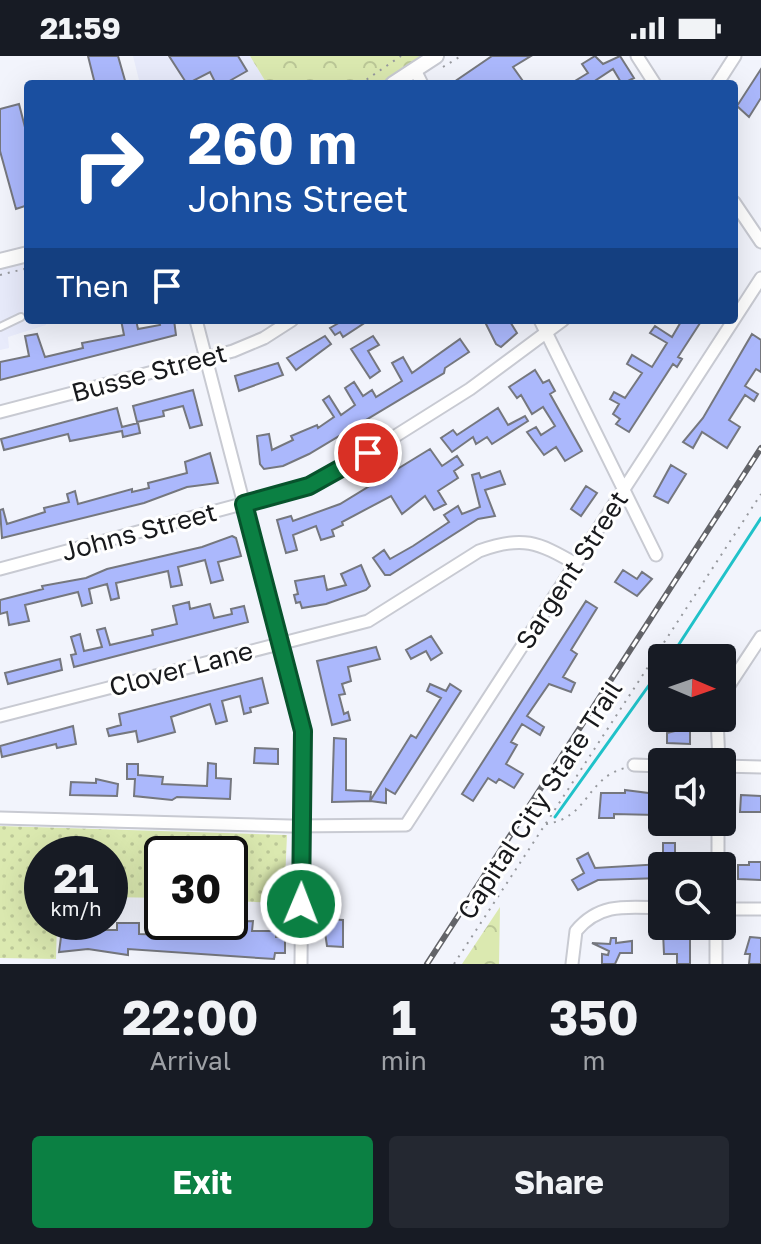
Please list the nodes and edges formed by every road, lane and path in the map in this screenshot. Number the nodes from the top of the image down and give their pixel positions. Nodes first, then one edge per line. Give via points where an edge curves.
1 (401, 56) edge
2 (461, 56) edge
3 (637, 56) edge
4 (735, 56) edge
5 (436, 64) edge
6 (415, 70) junction
7 (366, 80) edge
8 (399, 80) edge
9 (420, 80) edge
10 (652, 80) edge
11 (720, 80) edge
12 (738, 208) edge
13 (761, 242) edge
14 (24, 255) edge
15 (0, 261) edge
16 (24, 269) edge
17 (0, 275) edge
18 (761, 278) edge
19 (738, 313) edge
20 (21, 317) dead end
21 (197, 324) edge
22 (286, 324) edge
23 (542, 324) edge
24 (559, 324) edge
25 (731, 324) edge
26 (0, 327) edge
27 (547, 335) junction
28 (206, 358) junction
29 (0, 412) edge
30 (624, 489) junction
31 (761, 494) edge
32 (244, 504) junction
33 (656, 555) dead end
34 (576, 564) junction
35 (0, 569) edge
36 (761, 637) edge
37 (280, 643) junction
38 (736, 675) edge
39 (0, 716) edge
40 (634, 765) joint
41 (736, 765) edge
42 (648, 766) edge
43 (761, 767) edge
44 (0, 818) edge
45 (545, 824) junction
46 (303, 826) junction
47 (648, 908) edge
48 (736, 909) edge
49 (761, 909) edge
50 (716, 940) edge
51 (301, 964) edge
52 (454, 964) edge
53 (572, 964) edge
54 (716, 964) edge

1 - 7 path
2 - 5 path
3 - 10 street
4 - 11 street
5 - 6 street
6 - 8 street
6 - 9 street
12 - 13 street
14 - 15 street
16 - 17 path
18 - 19 street, Sargent Street
20 - 26 lane
21 - 28 street
22 - 28 street, Busse Street via 257,342
23 - 27 street
24 - 27 street, Johns Street
25 - 30 street, Sargent Street
27 - 30 street
27 - 32 street, Johns Street via 343,469 309,486
28 - 29 street, Busse Street
28 - 32 street
30 - 33 street
30 - 34 street, Sargent Street
31 - 45 path, Capital City State Trail
32 - 35 street, Johns Street
32 - 37 street
34 - 37 street, Clover Lane via 534,543 499,544 479,551 368,621
34 - 46 street, Sargent Street via 409,821 401,827
36 - 38 street
37 - 39 street, Clover Lane
37 - 46 street via 304,739
40 - 42 street
40 - 45 path via 606,774 568,820
41 - 43 street
44 - 46 street
45 - 52 path, Capital City State Trail
46 - 51 street
47 - 53 street via 609,907 578,928
48 - 49 street
50 - 54 street

